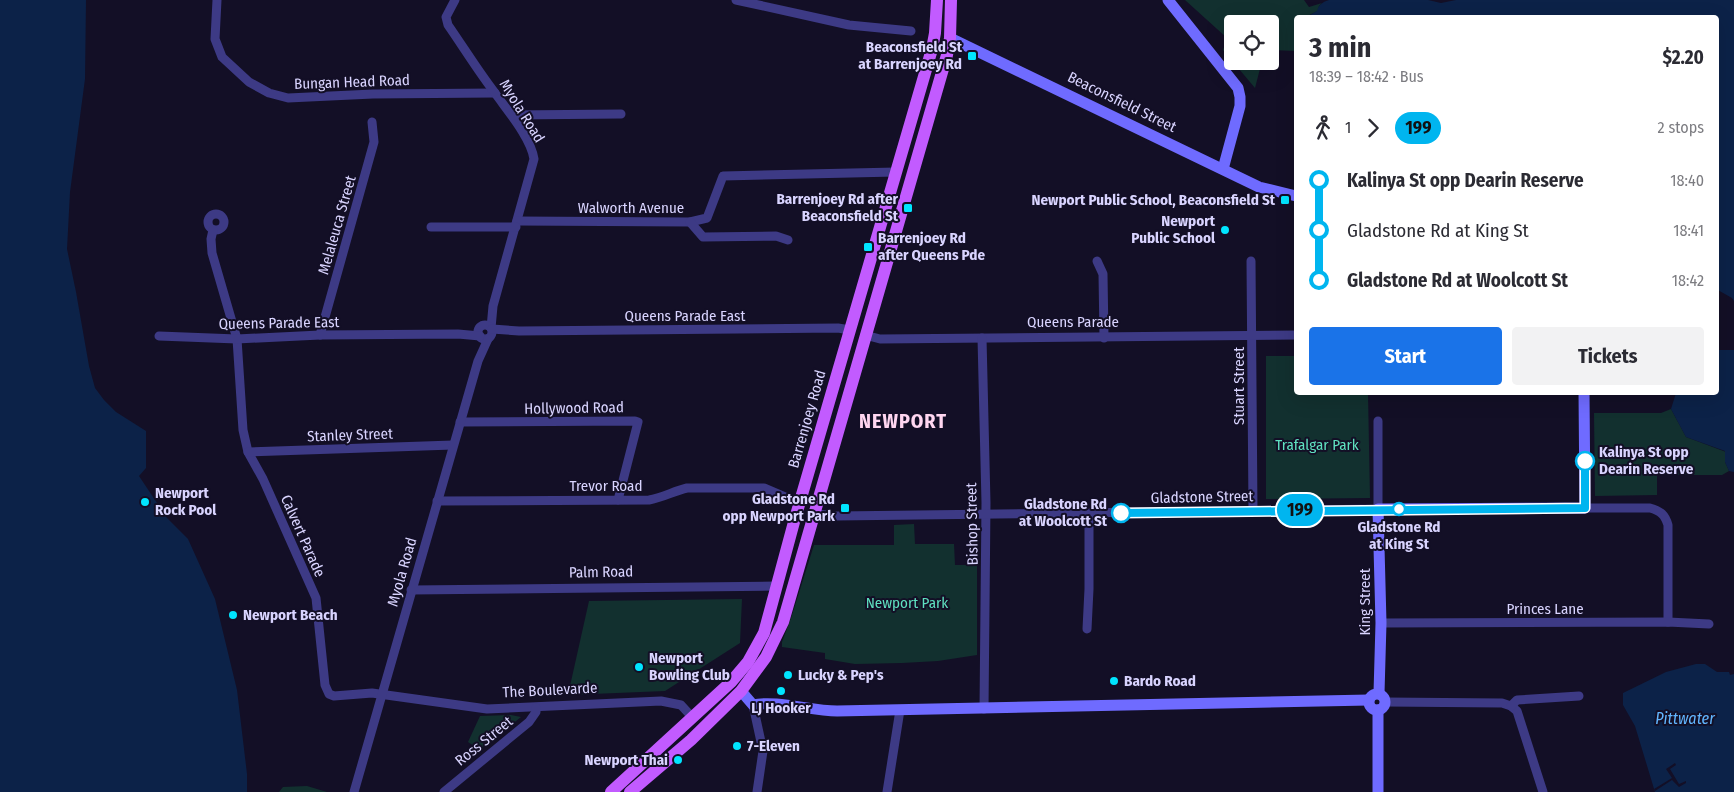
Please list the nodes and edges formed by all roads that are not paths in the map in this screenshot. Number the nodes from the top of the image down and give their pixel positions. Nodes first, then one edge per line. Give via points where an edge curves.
1 (217, 0) edge
2 (455, 0) edge
3 (736, 0) edge
4 (937, 0) edge
5 (951, 0) edge
6 (1168, 0) edge
7 (911, 31) dead end
8 (935, 33) junction
9 (950, 38) junction
10 (495, 93) junction
11 (622, 114) dead end
12 (512, 115) junction
13 (372, 122) dead end
14 (1223, 169) junction
15 (896, 172) junction
16 (1294, 196) edge
17 (690, 222) junction
18 (517, 224) junction
19 (431, 227) dead end
20 (213, 230) dead end
21 (788, 240) dead end
22 (1097, 261) dead end
23 (1251, 261) dead end
24 (850, 330) junction
25 (486, 332) junction
26 (320, 335) junction
27 (865, 335) junction
28 (1294, 335) edge
29 (159, 336) dead end
30 (1253, 336) junction
31 (982, 338) junction
32 (1104, 338) junction
33 (237, 339) junction
34 (1584, 395) edge
35 (1378, 420) dead end
36 (460, 422) junction
37 (453, 445) junction
38 (248, 452) junction
39 (618, 500) junction
40 (437, 501) junction
41 (799, 503) junction
42 (1585, 508) junction
43 (1378, 510) junction
44 (1253, 511) junction
45 (815, 514) junction
46 (985, 514) junction
47 (1089, 514) junction
48 (776, 586) junction
49 (411, 590) junction
50 (791, 590) junction
51 (1668, 622) junction
52 (1381, 623) junction
53 (1709, 624) dead end
54 (1087, 629) dead end
55 (730, 682) junction
56 (742, 692) junction
57 (382, 696) junction
58 (1579, 696) dead end
59 (1378, 701) junction
60 (753, 705) junction
61 (1511, 706) junction
62 (536, 708) junction
63 (984, 708) junction
64 (900, 710) junction
65 (692, 717) junction
66 (713, 720) junction
67 (691, 740) junction
68 (354, 792) edge
69 (444, 792) edge
70 (611, 792) edge
71 (630, 792) edge
72 (757, 792) edge
73 (887, 792) edge
74 (1378, 792) edge
75 (1543, 792) edge

1 - 10 street, Bungan Head Road via 215,39 222,56 249,82 268,93 288,98
2 - 10 street, Myola Road via 446,17 448,25
3 - 7 street via 849,25
4 - 8 main road, Barrenjoey Road
5 - 9 main road
6 - 14 street via 1238,88 1240,106
8 - 9 main road, Beaconsfield Street
8 - 15 main road, Barrenjoey Road
9 - 14 street, Beaconsfield Street
9 - 27 main road
10 - 12 street, Myola Road
11 - 12 street
12 - 18 street, Myola Road via 532,149 534,159
13 - 26 street, Melaleuca Street via 374,142
14 - 16 street, Beaconsfield Street via 1260,187
15 - 17 street, Walworth Avenue via 723,176 707,218
15 - 24 main road, Barrenjoey Road
17 - 18 street, Walworth Avenue
17 - 21 street via 703,237 776,236
18 - 19 street, Walworth Avenue
18 - 25 street, Myola Road
20 - 33 street, Calvert Parade via 212,253
22 - 32 street via 1103,274
23 - 30 street, Stuart Street
24 - 25 street, Queens Parade East
24 - 27 main road, Queens Parade
24 - 41 main road, Barrenjoey Road
25 - 26 street, Queens Parade East
25 - 36 street, Myola Road
26 - 33 street, Queens Parade East
27 - 31 street, Queens Parade via 880,339
27 - 45 main road
28 - 30 street, Queens Parade
29 - 33 street, Queens Parade East
30 - 32 street, Queens Parade
30 - 44 street, Stuart Street
31 - 32 street, Queens Parade
31 - 46 street, Bishop Street
33 - 38 street, Calvert Parade via 243,430
34 - 42 street
35 - 43 street, King Street
36 - 37 street, Myola Road
36 - 39 street, Hollywood Road via 638,422
37 - 38 street, Stanley Street
37 - 40 street, Myola Road
38 - 57 street, Calvert Parade via 316,598 327,691 334,696 372,693
39 - 40 street, Trevor Road
39 - 41 street, Trevor Road via 658,499 687,488 764,488
40 - 49 street, Myola Road
41 - 45 main road
41 - 48 main road, Barrenjoey Road
42 - 43 street, Gladstone Street
42 - 51 street, Gladstone Street via 1650,508 1665,516 1668,526
43 - 44 street, Gladstone Street
43 - 52 street, King Street
44 - 47 street, Gladstone Street
45 - 46 street, Gladstone Street
45 - 50 main road
46 - 47 street, Gladstone Street
46 - 63 street, Bishop Street
47 - 54 street
48 - 49 street, Palm Road
48 - 50 main road, Palm Road
48 - 55 main road, Barrenjoey Road via 764,633 748,662
49 - 57 street, Myola Road
50 - 56 main road via 774,642
51 - 52 street, Princes Lane
51 - 53 street, Princes Lane
52 - 59 street, King Street
55 - 56 main road
55 - 65 main road, Barrenjoey Road
56 - 60 street
56 - 66 main road
57 - 62 street, The Boulevarde via 487,709
57 - 68 street, Myola Road
58 - 61 street via 1517,700
59 - 61 street via 1502,703
59 - 63 street
59 - 74 street, King Street
60 - 64 street via 820,711
60 - 72 street via 762,751
61 - 75 street via 1517,711
62 - 65 street, The Boulevarde via 661,701 681,706
62 - 69 street, Ross Street via 529,722
63 - 64 street
64 - 73 street
65 - 66 main road
65 - 67 main road
65 - 70 main road, Barrenjoey Road
66 - 67 main road
67 - 71 main road

